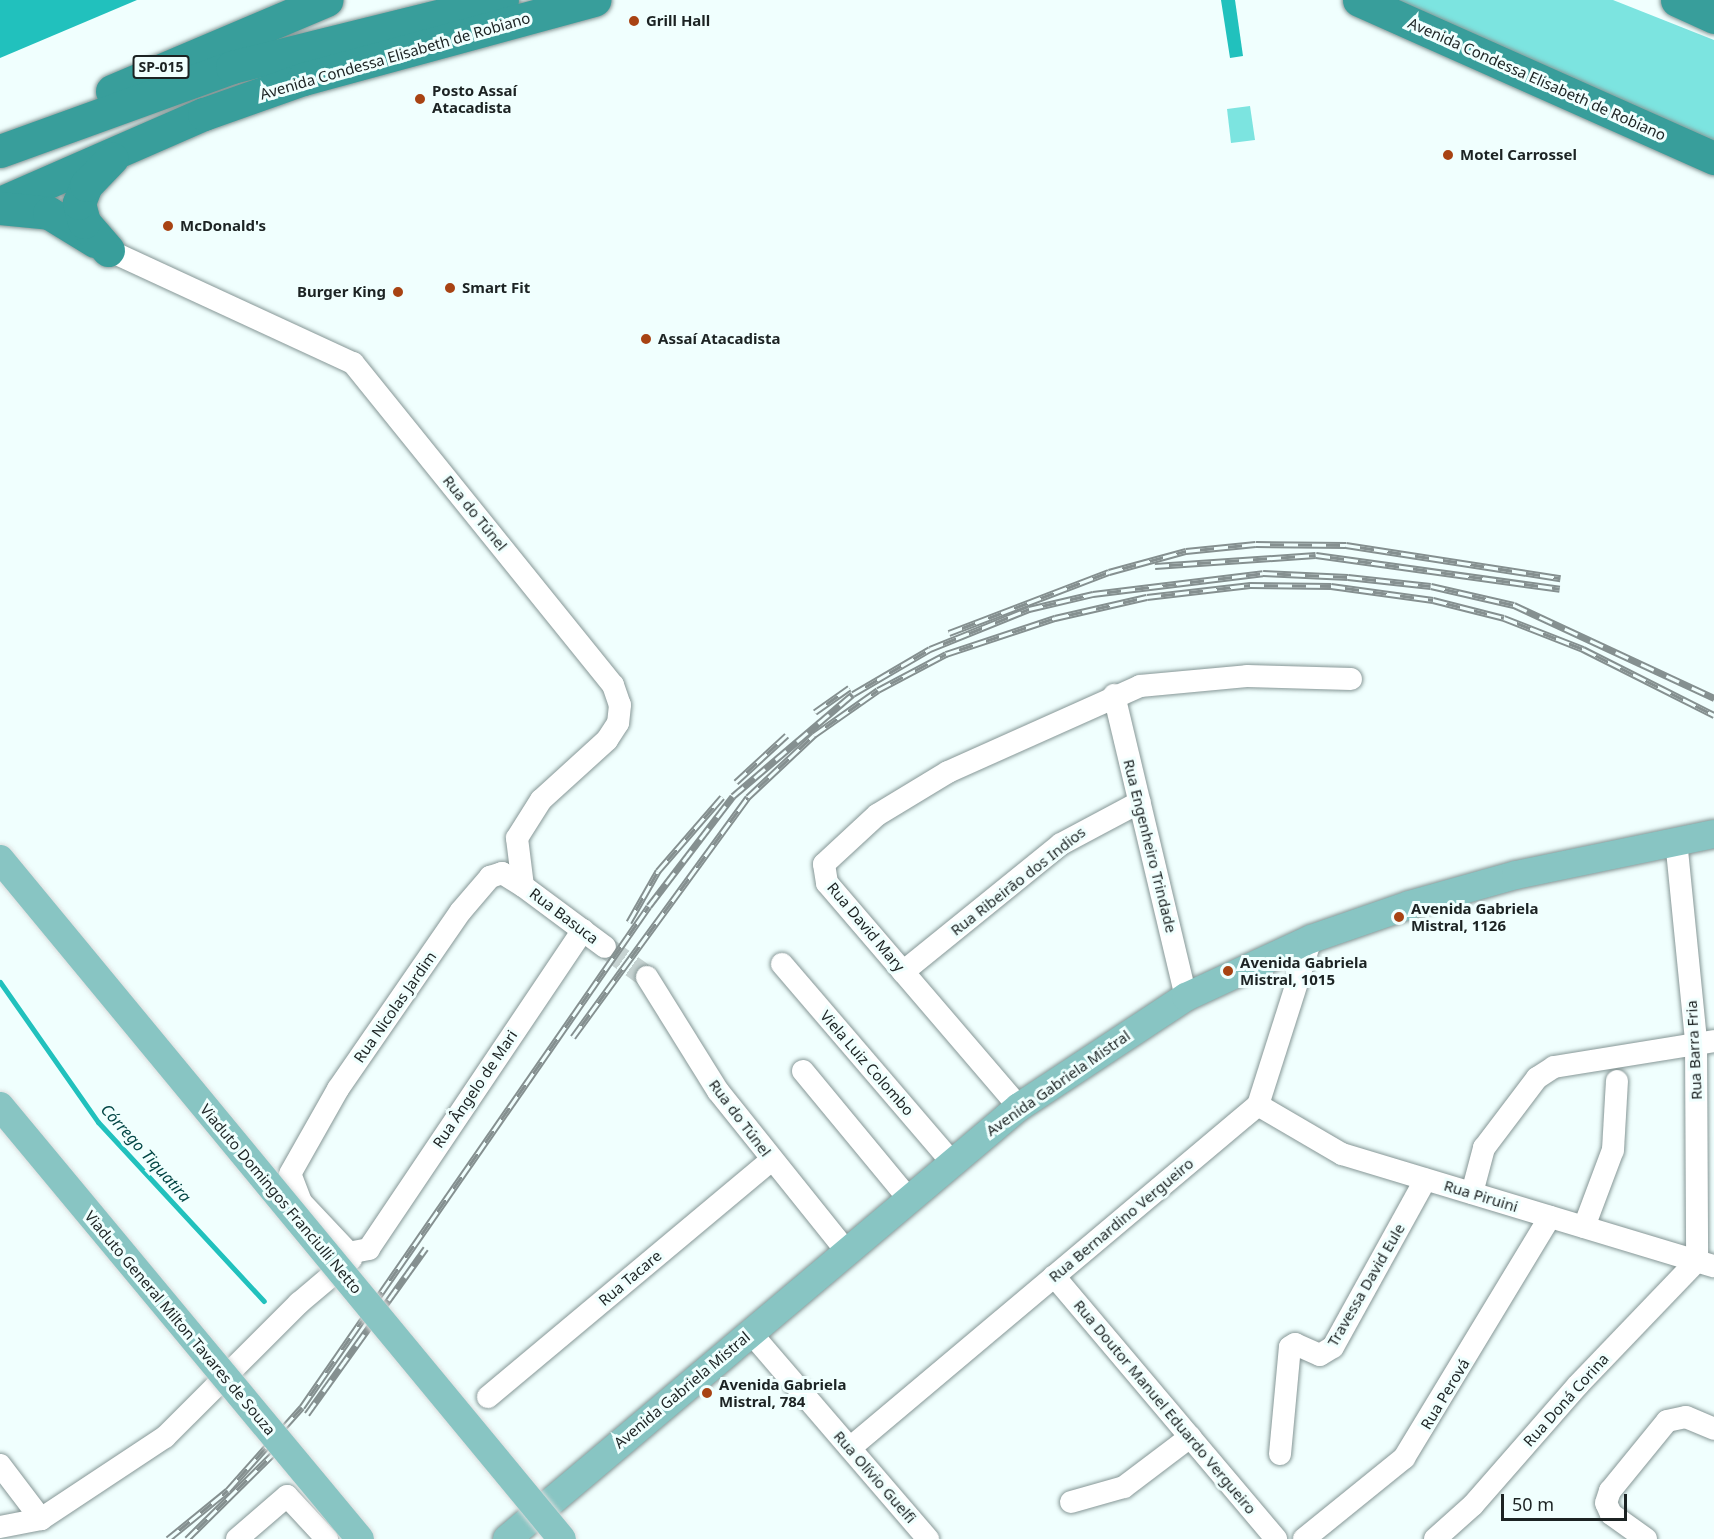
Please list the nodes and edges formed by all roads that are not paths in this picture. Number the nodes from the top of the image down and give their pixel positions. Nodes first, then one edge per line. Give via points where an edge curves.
1 (326, 0) edge
2 (502, 0) edge
3 (594, 0) edge
4 (1359, 0) edge
5 (1677, 0) edge
6 (1714, 17) edge
7 (0, 145) edge
8 (123, 147) junction
9 (0, 151) edge
10 (1714, 158) edge
11 (0, 203) edge
12 (0, 208) edge
13 (108, 250) junction
14 (1351, 679) dead end
15 (1114, 695) junction
16 (1140, 801) junction
17 (1713, 838) edge
18 (1668, 847) junction
19 (0, 859) edge
20 (523, 885) junction
21 (583, 930) junction
22 (1311, 939) junction
23 (605, 947) tunnel mouth
24 (782, 964) dead end
25 (903, 972) junction
26 (647, 977) tunnel mouth
27 (1186, 997) junction
28 (1705, 1041) edge
29 (803, 1071) dead end
30 (1617, 1081) dead end
31 (0, 1106) edge
32 (1258, 1106) junction
33 (1019, 1107) junction
34 (771, 1160) junction
35 (952, 1162) junction
36 (1425, 1180) junction
37 (1472, 1193) junction
38 (909, 1198) junction
39 (1550, 1217) junction
40 (1584, 1227) junction
41 (364, 1251) junction
42 (846, 1251) junction
43 (1706, 1263) edge
44 (1054, 1276) junction
45 (750, 1332) junction
46 (488, 1397) dead end
47 (1714, 1429) edge
48 (1190, 1437) junction
49 (850, 1448) junction
50 (1280, 1454) dead end
51 (0, 1465) edge
52 (561, 1493) junction
53 (1071, 1502) dead end
54 (41, 1519) junction
55 (0, 1527) edge
56 (237, 1539) edge
57 (327, 1539) edge
58 (360, 1539) edge
59 (507, 1539) edge
60 (547, 1539) edge
61 (562, 1539) edge
62 (928, 1539) edge
63 (1276, 1539) edge
64 (1304, 1539) edge
65 (1435, 1539) edge
66 (1646, 1539) edge

1 - 7 highway, SP-015 via 177,59
2 - 9 highway via 232,67
3 - 8 highway, Avenida Condessa Elisabeth de Robiano via 303,79
4 - 10 highway, Avenida Condessa Elisabeth de Robiano
5 - 6 highway
8 - 11 highway, Avenida Condessa Elisabeth de Robiano
8 - 13 highway via 86,185 79,203 84,222
12 - 13 highway via 49,213
13 - 20 street, Rua do Túnel via 353,363 613,685 620,705 618,723 607,740 542,800 517,838
14 - 15 street via 1247,676 1158,682
15 - 16 street, Rua Engenheiro Trindade
15 - 25 street, Rua David Mary via 896,801 824,864 827,883
16 - 25 street, Rua Ribeirão dos Indios via 1061,844
16 - 27 street, Rua Engenheiro Trindade
17 - 18 main road, Avenida Gabriela Mistral
18 - 22 main road, Avenida Gabriela Mistral via 1478,885
18 - 28 street, Rua Barra Fria
19 - 61 main road, Viaduto Domingos Franciulli Netto, bridge
20 - 21 street, Rua Basuca
20 - 41 street, Rua Nicolas Jardim via 496,874 461,911 338,1089 290,1174 301,1202 349,1253
21 - 23 street, Rua Basuca
21 - 41 street, Rua Ângelo de Mari
22 - 27 main road, Avenida Gabriela Mistral
22 - 32 street
24 - 35 street, Viela Luiz Colombo
25 - 33 street, Rua David Mary
26 - 34 street, Rua do Túnel via 718,1091
27 - 33 main road, Avenida Gabriela Mistral
28 - 37 street via 1579,1059 1538,1078 1484,1148
28 - 43 street, Rua Barra Fria
29 - 38 street
30 - 40 street via 1613,1150
31 - 58 main road, Viaduto General Milton Tavares de Souza, bridge
32 - 36 street, Rua Piruini via 1342,1154
32 - 44 street, Rua Bernardino Vergueiro
33 - 35 main road, Avenida Gabriela Mistral
34 - 42 street, Rua do Túnel
34 - 46 street, Rua Tacare
35 - 38 main road, Avenida Gabriela Mistral
36 - 37 street, Rua Piruini
36 - 50 street, Travessa David Eule via 1333,1347 1320,1355 1295,1344 1290,1347
37 - 39 street, Rua Piruini
38 - 42 main road, Avenida Gabriela Mistral
39 - 40 street, Rua Piruini
39 - 64 street, Rua Perová via 1404,1458
40 - 43 street, Rua Piruini
41 - 54 street, Rua Ângelo de Mari via 299,1302 199,1409 79,1498
42 - 45 main road, Avenida Gabriela Mistral
43 - 65 street, Rua Doná Corina via 1578,1385 1473,1505
44 - 48 street, Rua Doutor Manuel Eduardo Vergueiro
44 - 49 street, Rua Bernardino Vergueiro
45 - 49 street, Rua Olívio Guelfi
45 - 52 main road, Avenida Gabriela Mistral
47 - 66 street via 1686,1417 1667,1421 1610,1491 1606,1503 1611,1514
48 - 53 street via 1124,1487
48 - 63 street, Rua Doutor Manuel Eduardo Vergueiro
49 - 62 street, Rua Olívio Guelfi
51 - 54 street
52 - 59 main road, Avenida Gabriela Mistral
52 - 60 main road
54 - 55 street, Rua Ângelo de Mari
56 - 57 street via 287,1496

